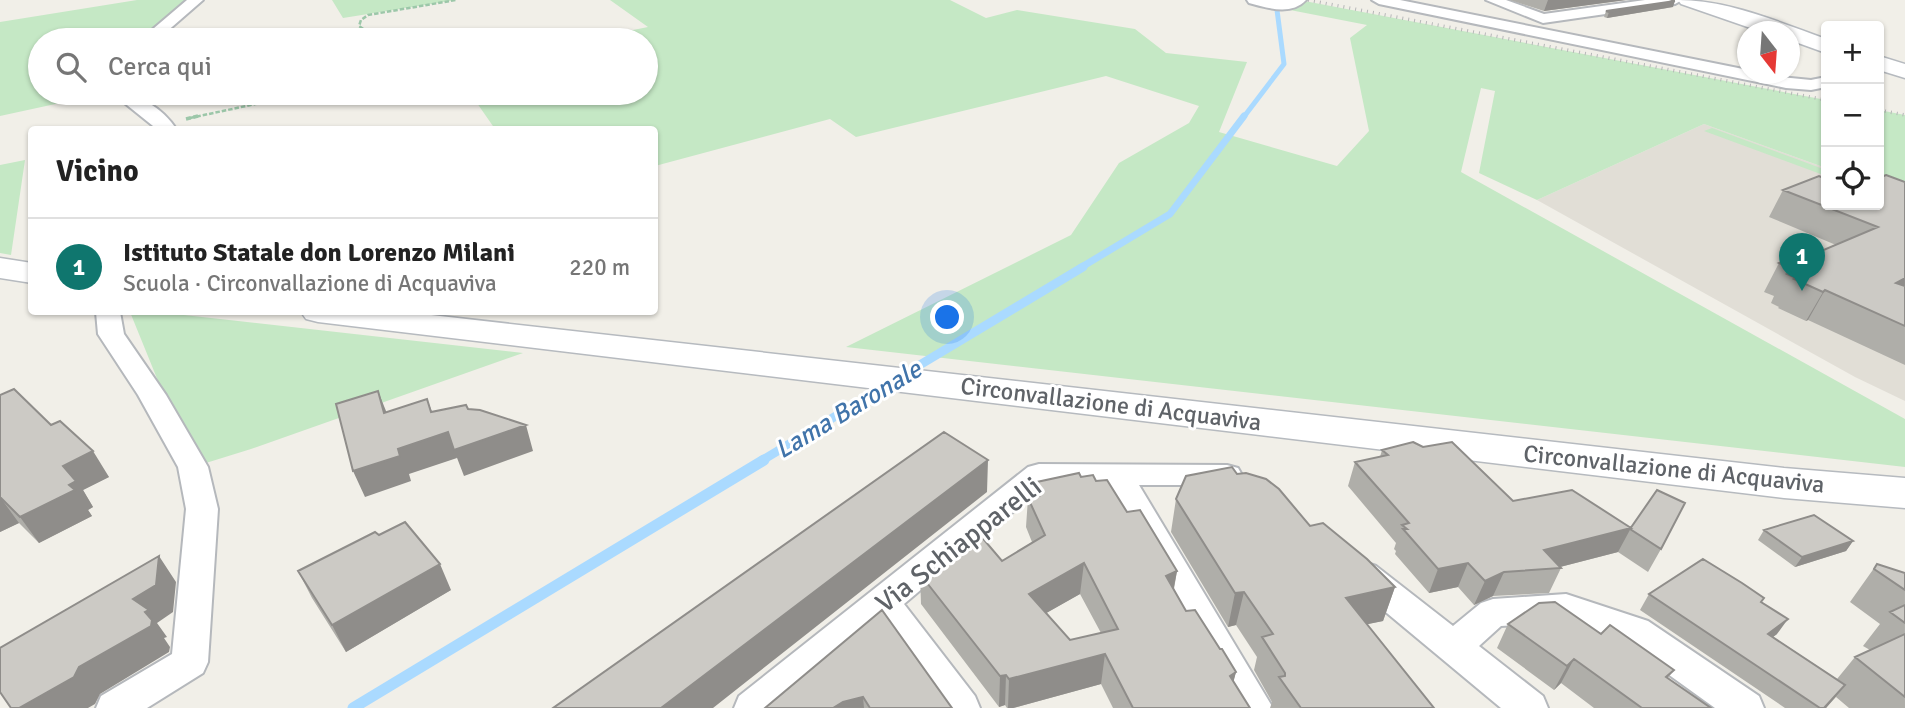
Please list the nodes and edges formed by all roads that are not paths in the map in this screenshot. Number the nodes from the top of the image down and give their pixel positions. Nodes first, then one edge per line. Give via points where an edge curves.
1 (196, 0) edge
2 (1254, 0) edge
3 (1299, 0) edge
4 (1379, 0) edge
5 (1493, 0) edge
6 (1675, 0) edge
7 (1688, 0) edge
8 (1751, 21) edge
9 (162, 28) edge
10 (1800, 37) edge
11 (1821, 44) edge
12 (1821, 83) edge
13 (136, 105) edge
14 (165, 126) edge
15 (0, 268) edge
16 (28, 273) edge
17 (0, 279) edge
18 (28, 282) edge
19 (108, 315) edge
20 (344, 315) edge
21 (1118, 474) junction
22 (1249, 483) edge
23 (1905, 493) edge
24 (1335, 552) edge
25 (883, 601) junction
26 (1453, 647) junction
27 (115, 708) edge
28 (753, 708) edge
29 (961, 708) edge
30 (1254, 708) edge
31 (1529, 708) edge
32 (1745, 708) edge

1 - 9 street
2 - 3 street via 1281,6
4 - 12 street via 1786,83
5 - 6 street via 1543,19
7 - 8 main road
10 - 11 main road
13 - 14 street
15 - 16 main road
17 - 18 main road
19 - 27 street via 111,334 193,467 201,509 190,662
20 - 23 main road, Circonvallazione di Acquaviva via 1784,483
21 - 22 street, Via Schiapparelli
21 - 25 street, Via Schiapparelli via 1039,474
21 - 30 street
24 - 26 street
25 - 28 street, Via Schiapparelli
25 - 29 street
26 - 31 street
26 - 32 street via 1493,613 1566,608 1635,631

